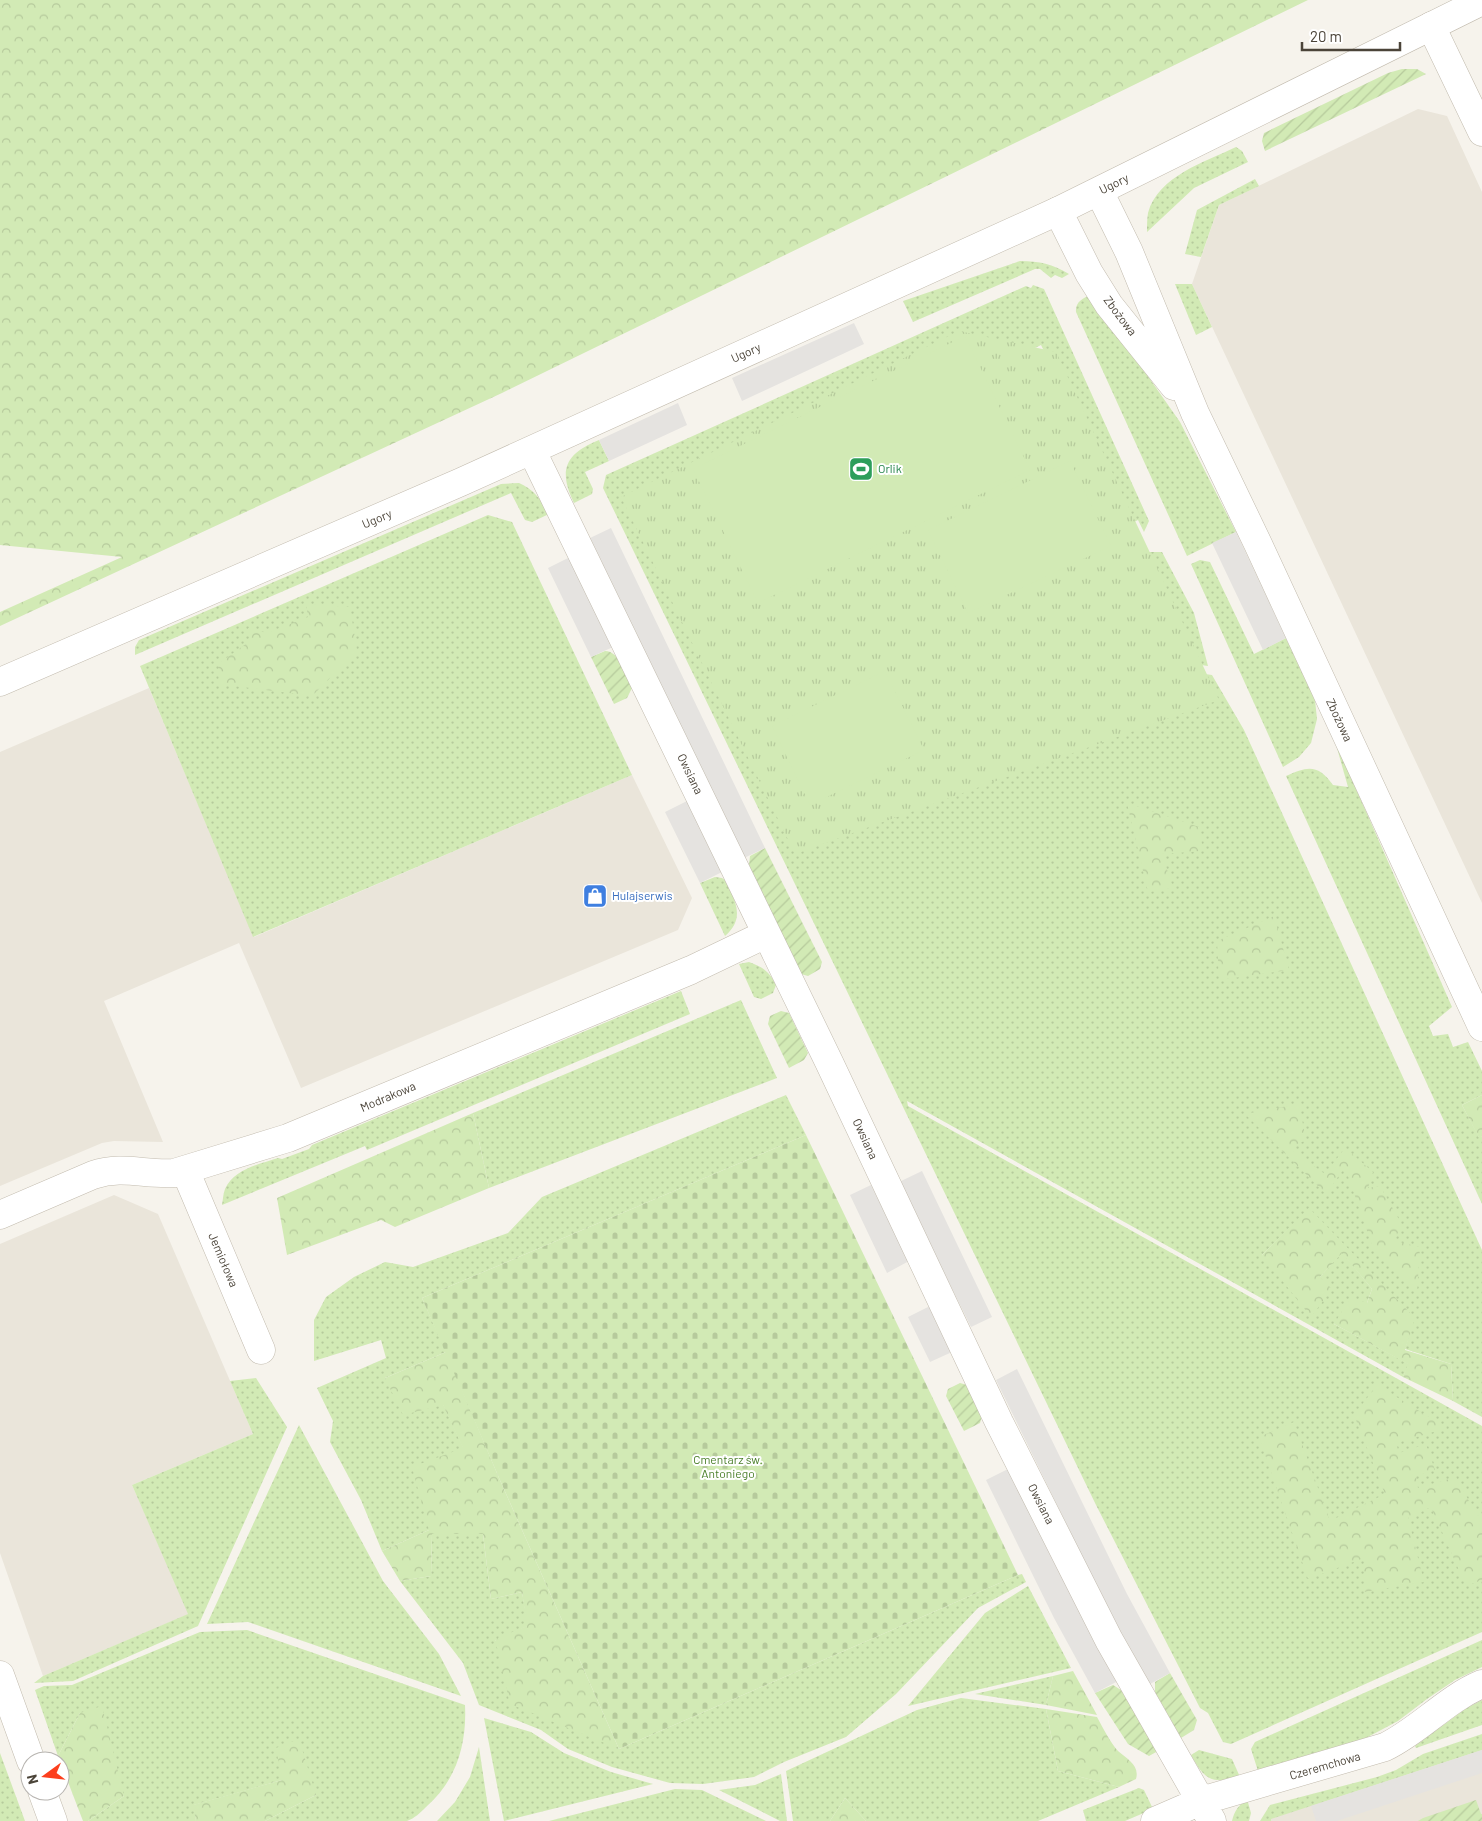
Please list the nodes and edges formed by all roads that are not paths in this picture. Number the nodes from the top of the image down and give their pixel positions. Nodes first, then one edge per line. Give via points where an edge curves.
1 (1482, 1) edge
2 (1431, 26) junction
3 (1482, 132) edge
4 (1099, 191) junction
5 (1058, 211) junction
6 (1195, 413) junction
7 (532, 451) junction
8 (0, 682) edge
9 (766, 934) junction
10 (1482, 1027) edge
11 (185, 1170) junction
12 (0, 1215) edge
13 (261, 1350) dead end
14 (1482, 1684) edge
15 (2, 1688) edge
16 (27, 1751) edge
17 (46, 1801) edge
18 (1207, 1811) edge
19 (53, 1821) edge
20 (1155, 1821) edge

1 - 2 street, Ugory
2 - 3 street
2 - 4 street, Ugory
4 - 5 street, Ugory
4 - 6 street, Zbożowa via 1129,252
5 - 6 street, Zbożowa via 1109,305
5 - 7 street, Ugory
6 - 10 street, Zbożowa
7 - 8 street, Ugory
7 - 9 street, Owsiana
9 - 11 street, Modrakowa via 691,970 288,1138
9 - 18 street, Owsiana via 999,1422 1109,1640
11 - 12 street, Modrakowa via 162,1173 106,1171
11 - 13 street, Jemiołowa
14 - 18 street, Czeremchowa via 1456,1697 1405,1736 1385,1747
15 - 16 street
17 - 19 street
18 - 20 street, Czeremchowa

